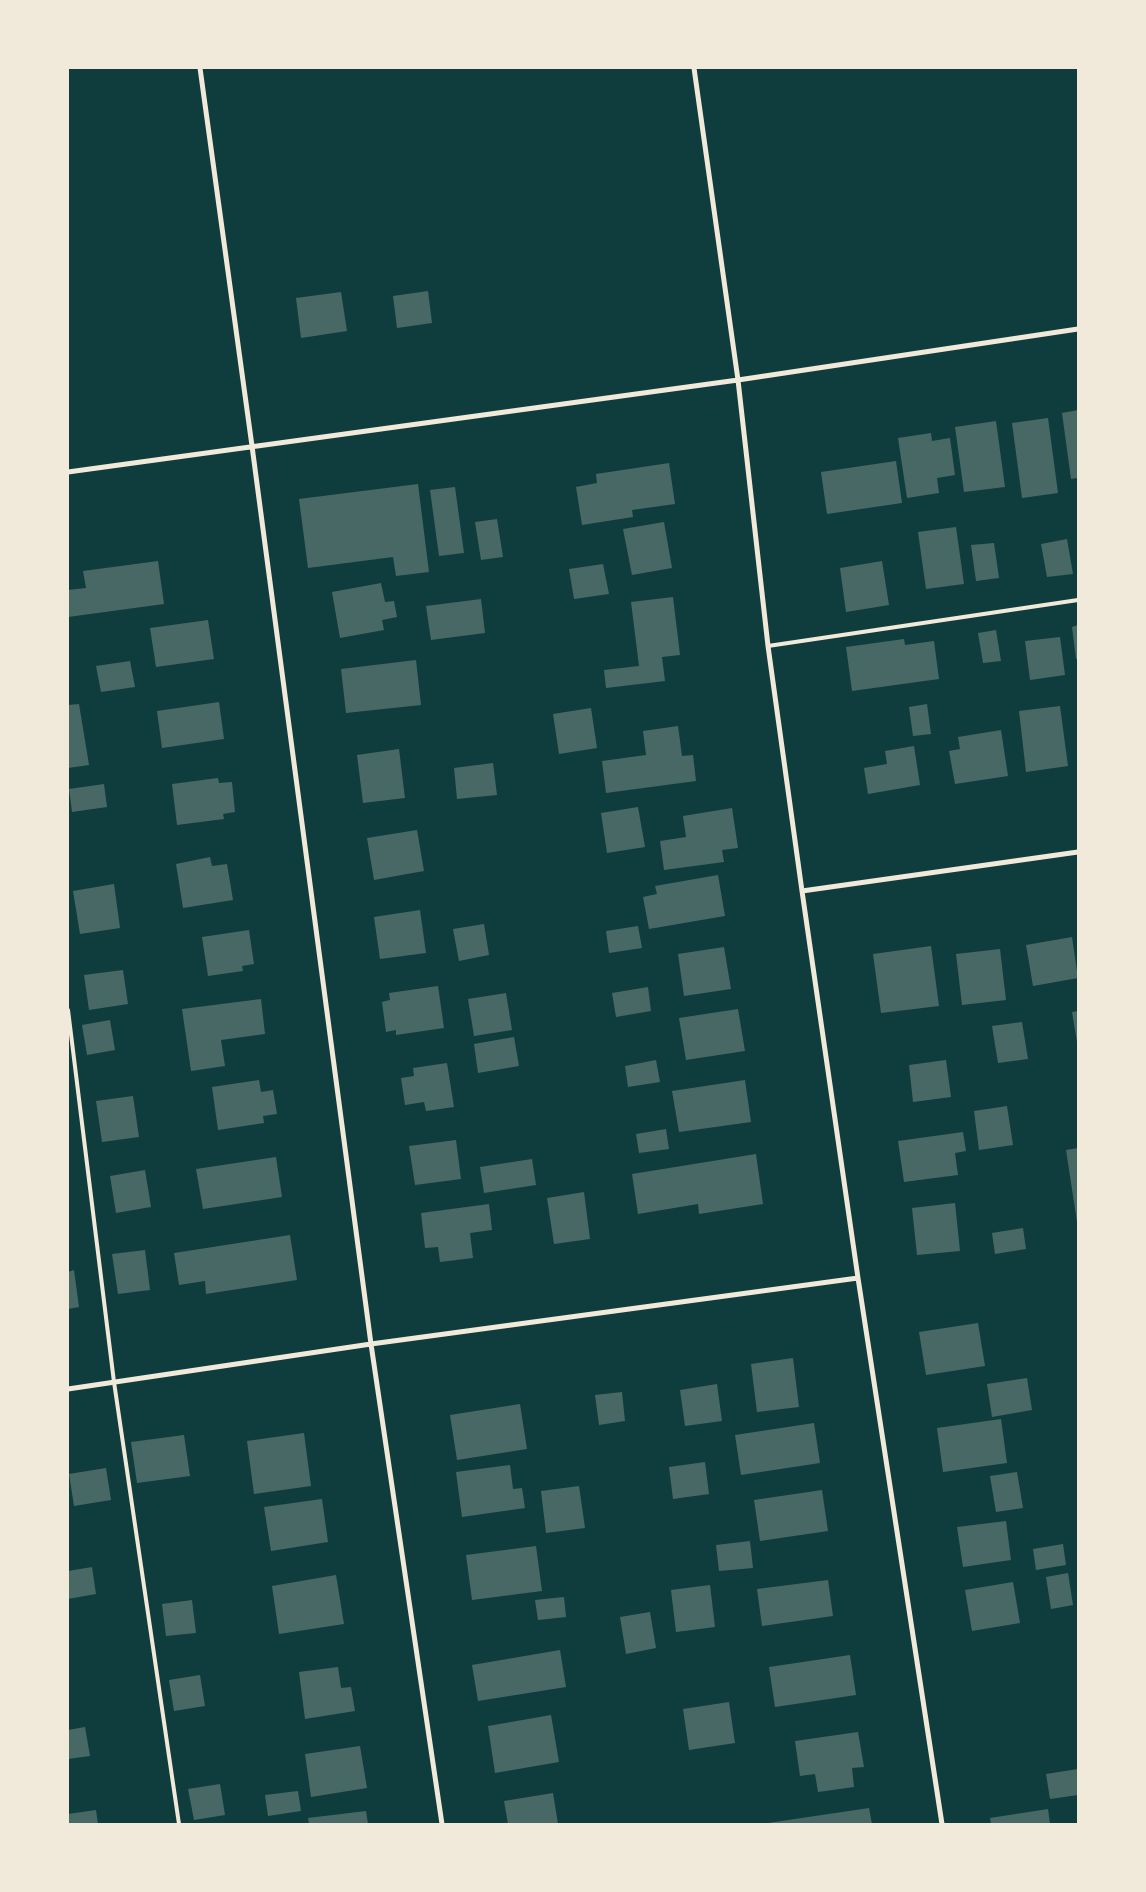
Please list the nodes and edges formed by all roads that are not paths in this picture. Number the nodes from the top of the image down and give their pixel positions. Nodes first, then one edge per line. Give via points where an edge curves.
1 (200, 68) edge
2 (694, 68) edge
3 (1078, 329) edge
4 (738, 380) junction
5 (252, 446) junction
6 (68, 472) edge
7 (1078, 600) edge
8 (768, 646) junction
9 (1078, 852) edge
10 (802, 890) junction
11 (68, 1010) edge
12 (858, 1278) junction
13 (371, 1344) junction
14 (114, 1382) junction
15 (68, 1389) edge
16 (179, 1824) edge
17 (442, 1824) edge
18 (942, 1824) edge

1 - 5 street
2 - 4 street
3 - 4 street
4 - 5 street
4 - 8 street
5 - 6 street
5 - 13 street
7 - 8 lane
8 - 10 street
9 - 10 street
10 - 12 street
11 - 14 lane
12 - 13 street
12 - 18 street
13 - 14 street
13 - 17 street
14 - 15 street
14 - 16 lane

